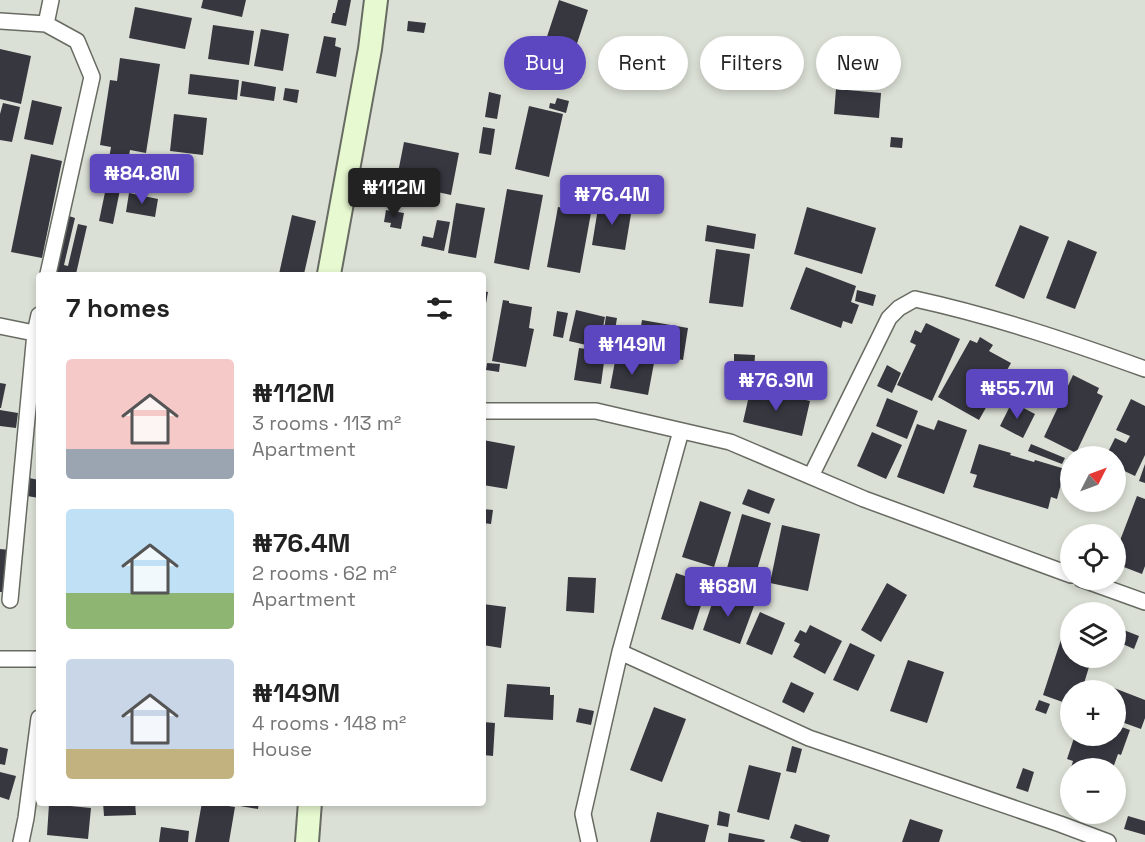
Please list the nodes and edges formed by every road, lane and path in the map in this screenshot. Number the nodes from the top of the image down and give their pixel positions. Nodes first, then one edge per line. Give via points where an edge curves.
1 (51, 0) edge
2 (376, 0) edge
3 (0, 21) edge
4 (46, 24) junction
5 (48, 272) edge
6 (329, 272) edge
7 (0, 326) edge
8 (36, 333) edge
9 (36, 343) edge
10 (1145, 369) edge
11 (486, 411) edge
12 (681, 431) junction
13 (811, 476) junction
14 (1060, 571) edge
15 (1112, 590) edge
16 (10, 600) dead end
17 (1145, 602) edge
18 (620, 652) junction
19 (0, 659) edge
20 (36, 659) edge
21 (36, 741) edge
22 (310, 806) edge
23 (21, 842) edge
24 (307, 842) edge
25 (589, 842) edge
26 (1108, 842) edge

1 - 4 street
2 - 6 main road
3 - 4 street
4 - 5 street via 77,41 92,77
7 - 8 street
9 - 16 street
10 - 13 street via 1076,344 915,299 889,318
11 - 12 street via 596,411
12 - 13 street via 730,442
12 - 18 street
13 - 14 street
15 - 17 street
18 - 25 street via 583,814
18 - 26 street via 809,738
19 - 20 street
21 - 23 street
22 - 24 main road

